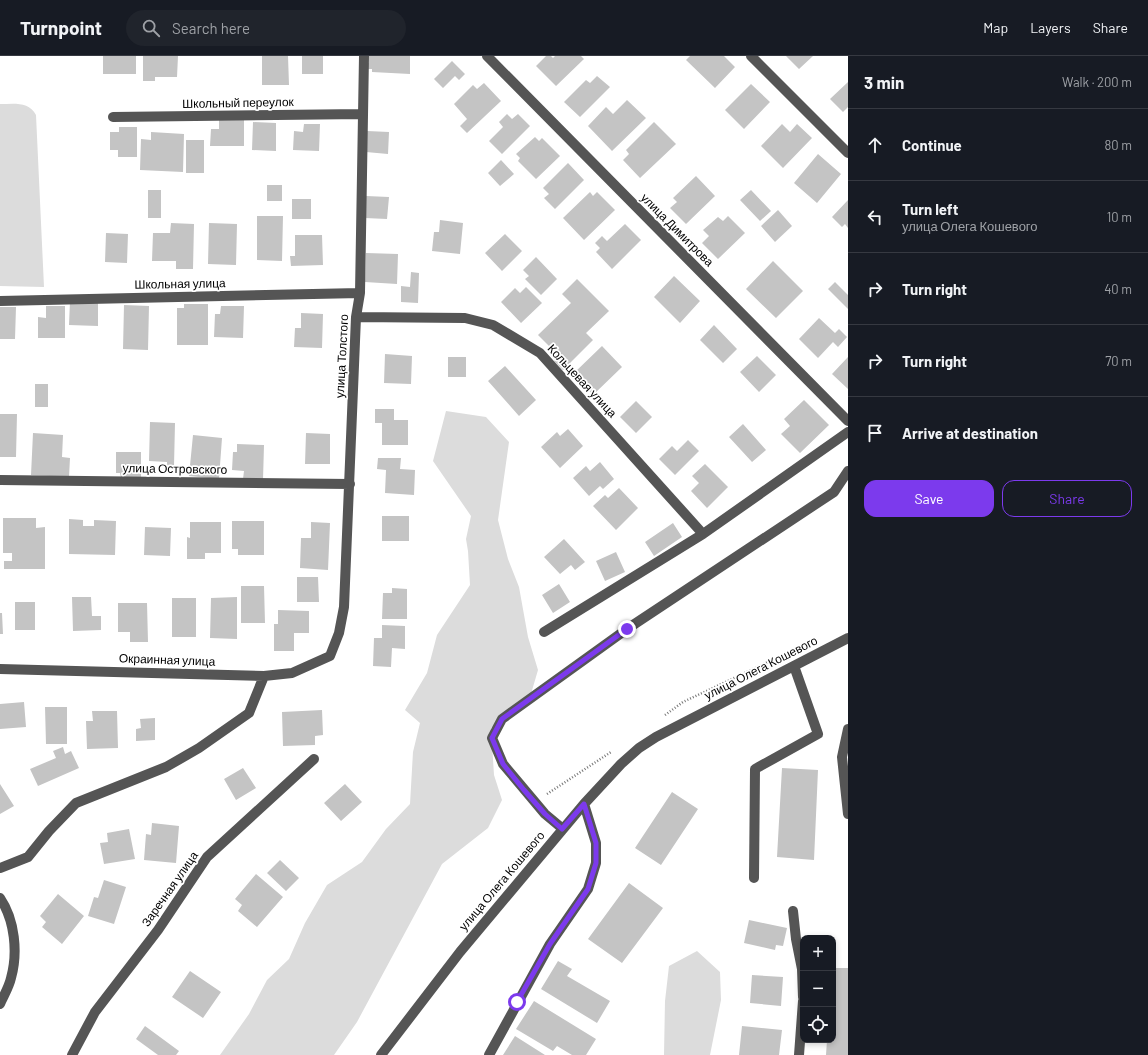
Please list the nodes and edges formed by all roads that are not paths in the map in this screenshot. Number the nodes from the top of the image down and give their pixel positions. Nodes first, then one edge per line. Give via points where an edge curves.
1 (364, 56) edge
2 (487, 56) edge
3 (751, 56) edge
4 (364, 114) junction
5 (113, 118) dead end
6 (848, 153) edge
7 (360, 293) junction
8 (0, 301) edge
9 (356, 317) junction
10 (848, 421) edge
11 (848, 432) edge
12 (848, 471) edge
13 (0, 480) edge
14 (350, 484) junction
15 (703, 534) junction
16 (544, 632) dead end
17 (848, 638) edge
18 (330, 656) joint
19 (794, 666) junction
20 (0, 669) edge
21 (264, 676) junction
22 (848, 728) edge
23 (314, 760) dead end
24 (584, 804) junction
25 (848, 814) edge
26 (562, 829) junction
27 (0, 868) edge
28 (754, 878) dead end
29 (0, 898) edge
30 (793, 911) dead end
31 (802, 971) edge
32 (0, 1004) edge
33 (803, 1007) edge
34 (72, 1055) edge
35 (381, 1055) edge
36 (489, 1055) edge
37 (799, 1055) edge

1 - 4 street, улица Толстого
2 - 10 street, улица Димитрова
3 - 6 street
4 - 5 street, Школьный переулок
4 - 7 street, улица Толстого
7 - 8 street, Школьная улица
7 - 9 street, улица Толстого
9 - 14 street, улица Толстого
9 - 15 street, Кольцевая улица via 465,318 493,325 540,353
11 - 15 street
12 - 26 street via 834,492 627,629 502,719 492,738 503,764 545,814
13 - 14 street, улица Островского
14 - 18 street, улица Толстого via 344,606 339,633
15 - 16 street
17 - 19 street, улица Олега Кошевого
18 - 21 street, Окраинная улица via 292,673
19 - 24 street, улица Олега Кошевого via 639,748 620,764
19 - 28 street via 818,734 755,768
20 - 21 street, Окраинная улица
21 - 27 street via 249,713 199,748 166,767 76,803 28,856
22 - 25 street via 842,757
23 - 34 street, Заречная улица via 207,857 158,930 95,1012
24 - 26 street, улица Олега Кошевого
24 - 36 street via 596,843 596,863 588,889 550,944
26 - 35 street, улица Олега Кошевого via 460,952
29 - 32 street via 10,919 16,954 11,979
30 - 31 street
33 - 37 street

